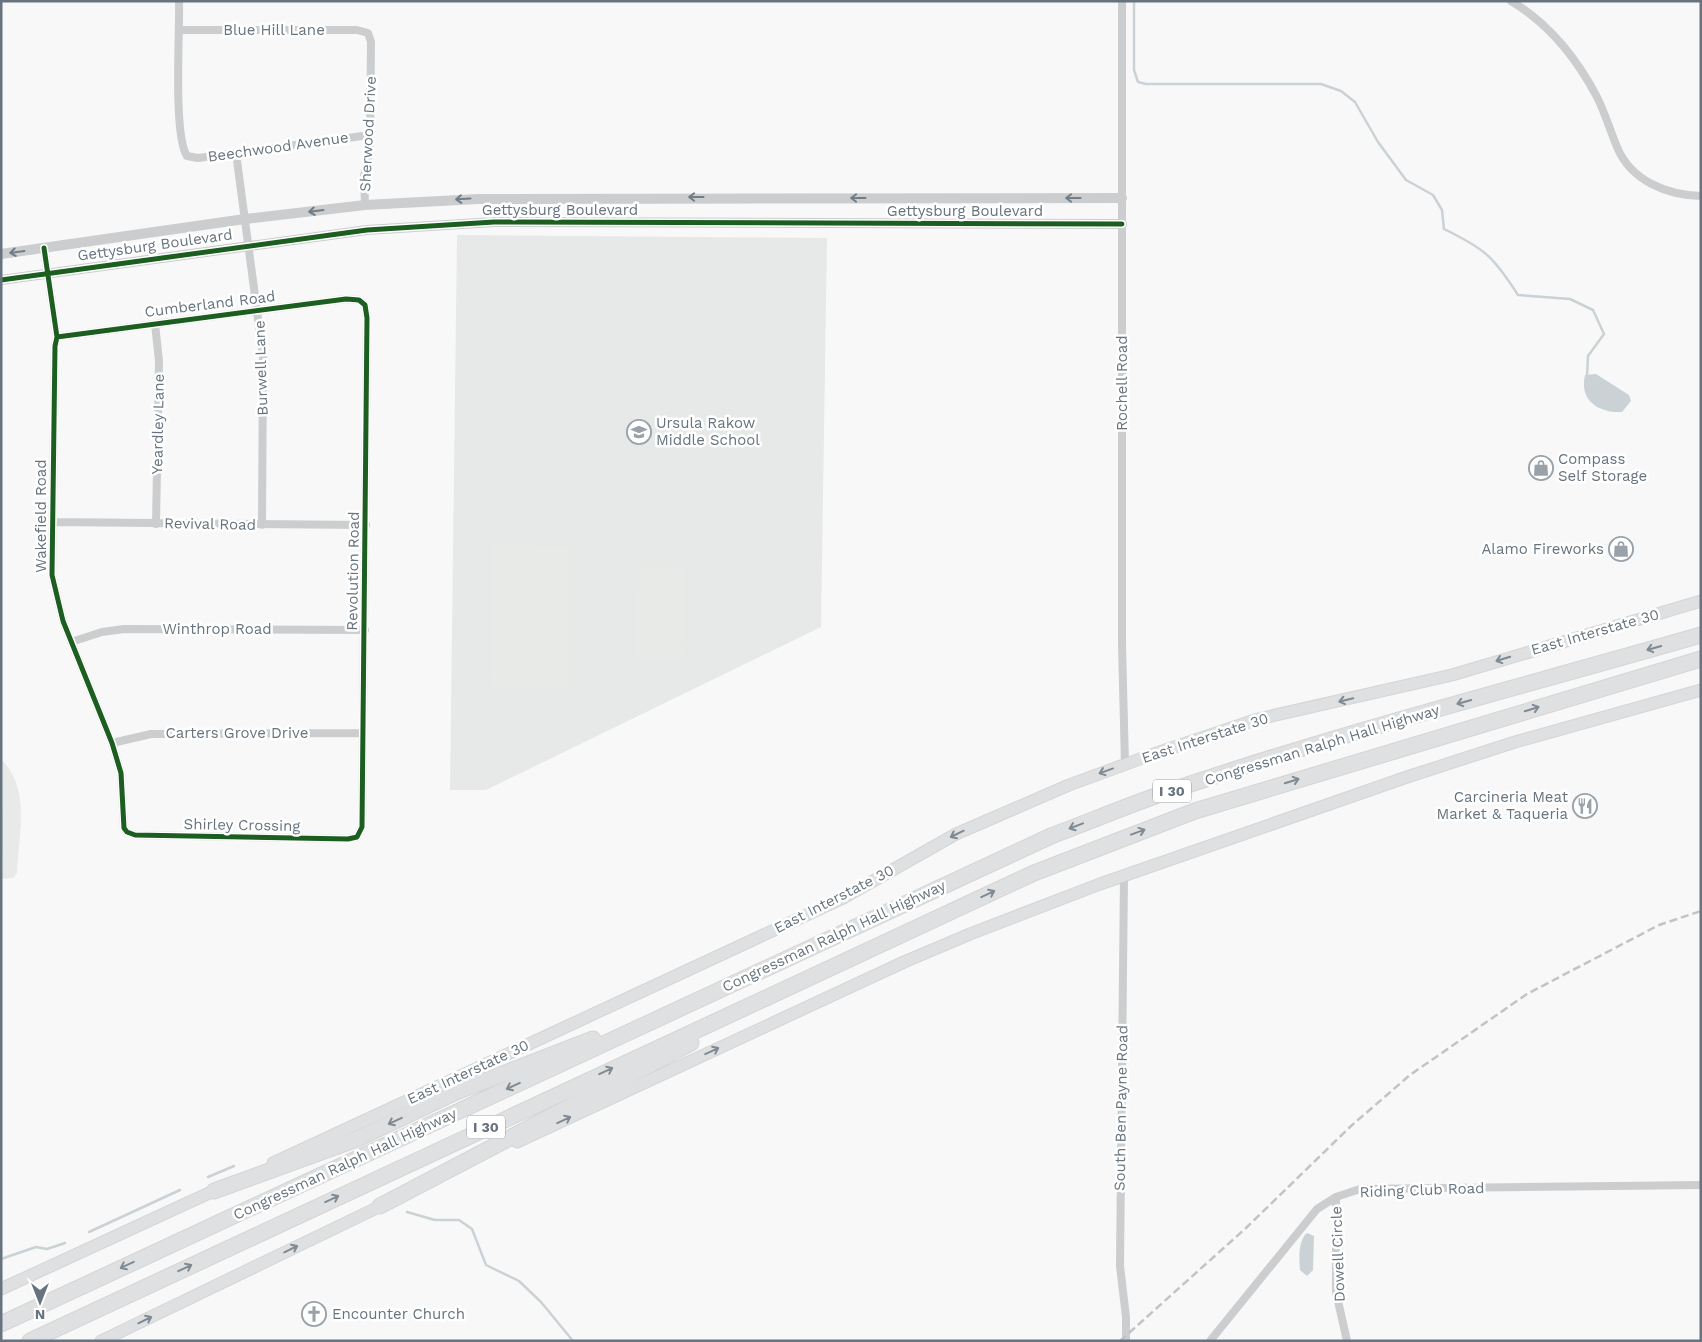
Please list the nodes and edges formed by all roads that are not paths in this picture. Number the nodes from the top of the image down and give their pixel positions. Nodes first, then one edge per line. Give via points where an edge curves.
1 (179, 1) edge
2 (1122, 1) edge
3 (1516, 2) edge
4 (180, 30) junction
5 (368, 33) joint
6 (370, 135) junction
7 (236, 153) junction
8 (1701, 196) edge
9 (1122, 198) junction
10 (365, 205) junction
11 (245, 219) junction
12 (1122, 224) junction
13 (249, 245) junction
14 (44, 248) junction
15 (1, 254) edge
16 (48, 273) junction
17 (1, 280) edge
18 (365, 305) joint
19 (259, 311) junction
20 (155, 324) junction
21 (57, 337) junction
22 (53, 522) junction
23 (156, 524) junction
24 (262, 525) junction
25 (366, 525) junction
26 (1701, 601) edge
27 (365, 630) junction
28 (1701, 635) edge
29 (71, 642) junction
30 (1701, 659) edge
31 (1701, 669) edge
32 (1646, 674) junction
33 (1701, 690) edge
34 (362, 733) junction
35 (112, 743) junction
36 (1125, 764) junction
37 (127, 832) joint
38 (358, 837) joint
39 (1124, 875) junction
40 (944, 915) junction
41 (668, 1013) junction
42 (1701, 1185) edge
43 (214, 1191) junction
44 (1336, 1197) junction
45 (380, 1206) junction
46 (1, 1289) edge
47 (1, 1324) edge
48 (30, 1341) edge
49 (101, 1341) edge
50 (1126, 1341) edge
51 (1210, 1341) edge
52 (1347, 1341) edge

1 - 4 street
2 - 9 street, Rochell Road
3 - 8 street via 1564,46 1597,97 1618,149 1628,164 1662,190
4 - 5 street, Blue Hill Lane via 358,30
4 - 7 street, Beechwood Avenue via 179,114 184,151 187,156 198,158
5 - 6 street, Sherwood Drive via 371,42
6 - 7 street, Beechwood Avenue
6 - 10 street, Sherwood Drive via 364,176
7 - 11 street, Burwell Lane
9 -> 10 street, Gettysburg Boulevard via 574,197 478,198
9 - 12 street, Rochell Road
10 -> 11 street, Gettysburg Boulevard
11 - 13 street, Burwell Lane
11 - 14 street, Gettysburg Boulevard
12 - 13 street, Gettysburg Boulevard via 494,222 367,230
12 - 36 street, Rochell Road
13 - 16 street, Gettysburg Boulevard
13 - 19 street, Burwell Lane
14 -> 15 street, Gettysburg Boulevard
14 - 16 street, Wakefield Road
16 - 17 street, Gettysburg Boulevard
16 - 21 street, Wakefield Road
18 - 19 street, Cumberland Road via 359,300 346,299
18 - 25 street, Revolution Road
19 - 20 street, Cumberland Road
19 - 24 street, Burwell Lane via 263,356
20 - 21 street, Cumberland Road
20 - 23 street, Yeardley Lane via 160,361
21 - 22 street, Wakefield Road
22 - 23 street, Revival Road
22 - 29 street, Wakefield Road via 52,576
23 - 24 street, Revival Road
24 - 25 street, Revival Road
25 - 27 street, Revolution Road
26 -> 36 main road, East Interstate 30 via 1452,675 1258,719
27 - 29 street, Winthrop Road via 124,629
27 - 34 street, Revolution Road
28 -> 41 highway, Congressman Ralph Hall Highway / I 30 via 1384,724 1160,795 1051,836
29 - 35 street, Wakefield Road
30 - 32 highway, Congressman Ralph Hall Highway / I 30
31 - 32 highway via 1676,675
40 -> 32 highway, Congressman Ralph Hall Highway / I 30 via 1034,873 1195,811
33 - 39 main road via 1515,742
34 - 35 street, Carters Grove Drive via 151,734
34 - 38 street, Revolution Road via 362,827
35 - 37 street, Wakefield Road via 121,773 123,823
36 -> 43 main road, East Interstate 30 via 1062,787 956,834 843,898
37 - 38 street, Shirley Crossing via 144,836
45 -> 39 main road via 904,962
39 - 50 street, South Ben Payne Road via 1120,1266 1127,1322
40 - 45 highway
48 -> 40 highway, Congressman Ralph Hall Highway / I 30
41 -> 43 highway via 563,1049 465,1089 357,1139
41 -> 47 highway, Congressman Ralph Hall Highway / I 30
42 - 44 street, Riding Club Road via 1360,1189
43 - 46 main road, East Interstate 30
44 - 51 street, Riding Club Road via 1316,1209
44 - 52 street, Dowell Circle via 1336,1292
49 -> 45 main road

